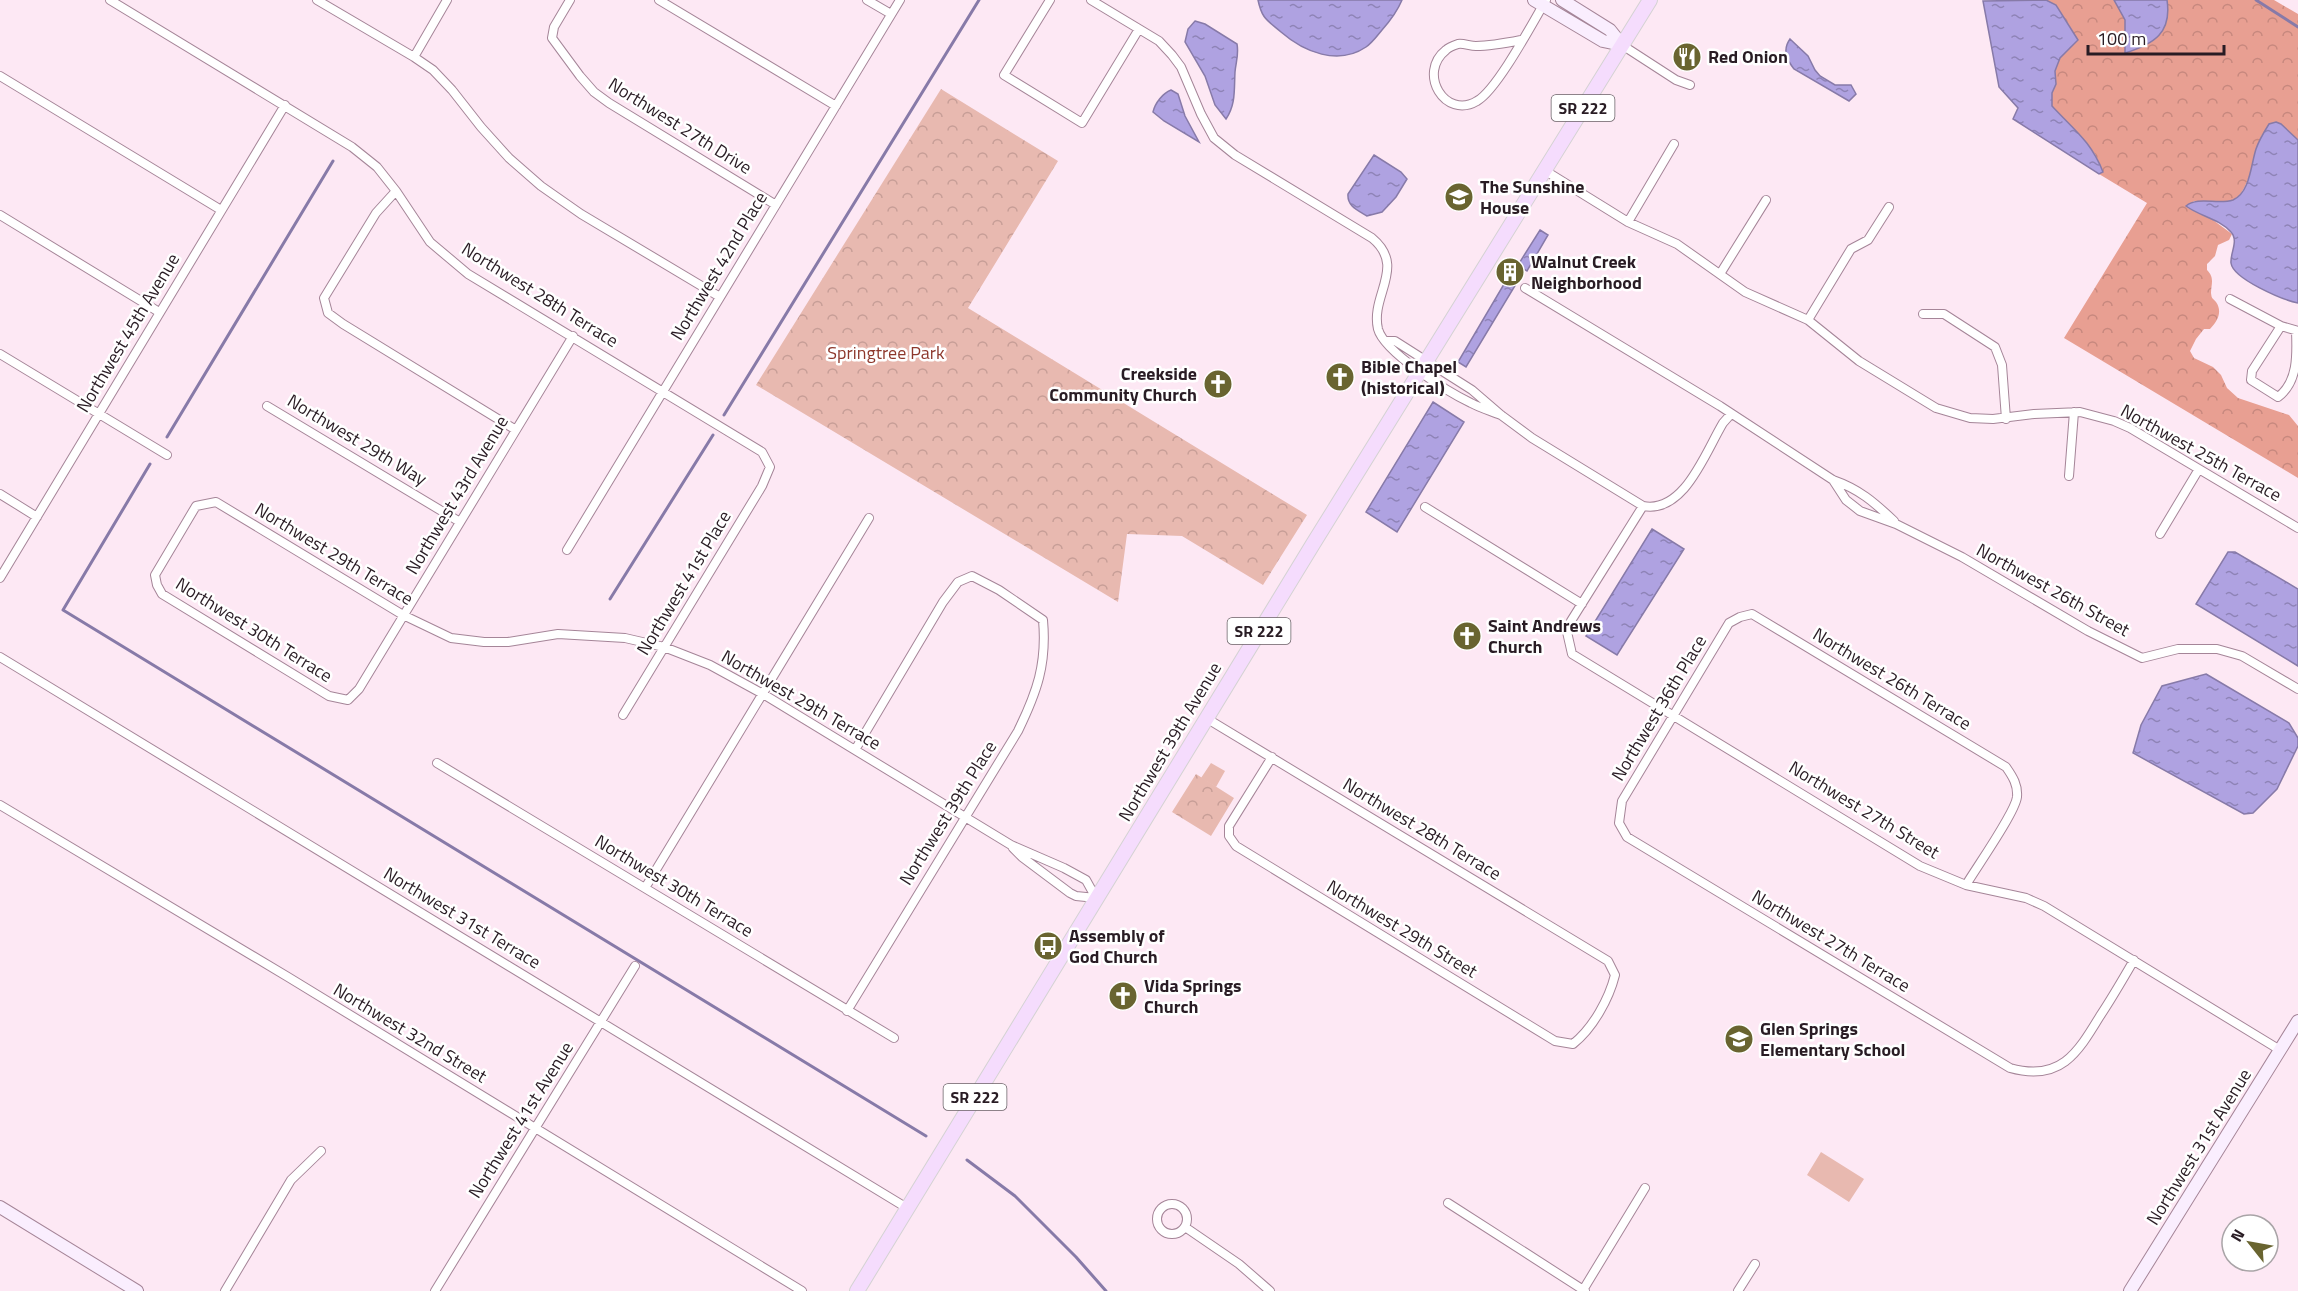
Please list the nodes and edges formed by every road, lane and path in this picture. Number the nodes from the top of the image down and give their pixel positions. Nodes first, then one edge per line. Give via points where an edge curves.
1 (110, 0) edge
2 (317, 0) edge
3 (447, 0) edge
4 (570, 0) edge
5 (659, 0) edge
6 (867, 0) edge
7 (900, 0) edge
8 (1050, 0) edge
9 (1091, 0) edge
10 (1562, 0) edge
11 (1650, 0) edge
12 (1541, 2) edge
13 (891, 14) junction
14 (1139, 29) junction
15 (1521, 40) junction
16 (1622, 45) junction
17 (414, 57) junction
18 (0, 76) edge
19 (1690, 85) dead end
20 (285, 105) junction
21 (836, 106) junction
22 (1674, 144) dead end
23 (1544, 170) junction
24 (396, 191) junction
25 (1766, 200) dead end
26 (776, 205) junction
27 (1889, 207) dead end
28 (221, 210) junction
29 (0, 216) edge
30 (1628, 222) junction
31 (1720, 274) junction
32 (1525, 288) dead end
33 (720, 297) junction
34 (2230, 299) dead end
35 (159, 312) junction
36 (1923, 315) dead end
37 (1808, 320) junction
38 (2281, 326) junction
39 (2297, 331) edge
40 (573, 336) junction
41 (0, 354) edge
42 (1423, 366) junction
43 (663, 391) junction
44 (267, 406) dead end
45 (2074, 412) junction
46 (98, 414) junction
47 (1731, 414) junction
48 (1501, 415) junction
49 (2006, 419) junction
50 (516, 430) junction
51 (167, 455) dead end
52 (770, 467) joint
53 (2199, 469) junction
54 (2069, 476) dead end
55 (1833, 480) junction
56 (0, 494) edge
57 (1643, 506) junction
58 (1425, 507) dead end
59 (37, 517) junction
60 (869, 518) dead end
61 (460, 522) junction
62 (1896, 524) junction
63 (2298, 528) edge
64 (2160, 534) dead end
65 (567, 550) dead end
66 (155, 575) joint
67 (0, 578) edge
68 (1582, 604) junction
69 (403, 615) junction
70 (1740, 617) joint
71 (664, 647) junction
72 (0, 657) edge
73 (2298, 689) edge
74 (763, 694) junction
75 (348, 700) joint
76 (623, 715) dead end
77 (1673, 716) junction
78 (1206, 718) junction
79 (855, 750) junction
80 (1272, 757) junction
81 (437, 762) dead end
82 (0, 805) edge
83 (965, 817) junction
84 (1619, 823) joint
85 (1011, 845) junction
86 (1966, 885) junction
87 (645, 888) junction
88 (1096, 898) junction
89 (2134, 960) junction
90 (635, 966) dead end
91 (847, 1011) junction
92 (2298, 1021) edge
93 (601, 1022) junction
94 (894, 1038) dead end
95 (1573, 1044) joint
96 (2280, 1050) junction
97 (536, 1129) junction
98 (321, 1151) dead end
99 (1645, 1188) dead end
100 (1448, 1203) dead end
101 (0, 1207) edge
102 (907, 1208) junction
103 (1185, 1227) dead end
104 (1755, 1264) dead end
105 (134, 1290) edge
106 (1584, 1290) edge
107 (225, 1291) edge
108 (435, 1291) edge
109 (802, 1291) edge
110 (857, 1291) edge
111 (1270, 1291) edge
112 (1738, 1291) edge
113 (2130, 1291) edge

1 - 20 street, Northwest 28th Terrace
2 - 17 street
3 - 17 street
4 - 26 street, Northwest 27th Drive via 552,38 594,92
5 - 21 street
6 - 13 street
7 - 13 street, Northwest 42nd Place
8 - 14 street via 1004,75 1082,123
9 - 14 street
10 - 16 street via 1610,30
11 - 16 main road, Northwest 39th Avenue / SR 222
12 - 15 street
12 - 16 street via 1603,41
13 - 21 street, Northwest 42nd Place
14 - 42 street via 1158,41 1181,67 1214,138 1234,155 1382,246 1388,260 1378,331 1390,349
15 - 15 street via 1496,82 1477,102 1466,106 1453,104 1437,92 1435,64 1446,50 1459,44 1494,45
16 - 19 street
16 - 23 main road, Northwest 39th Avenue / SR 222
17 - 33 street via 446,83 509,158 541,186
18 - 28 street
20 - 24 street, Northwest 28th Terrace via 352,147 377,167
20 - 28 street, Northwest 45th Avenue
21 - 26 street, Northwest 42nd Place
22 - 30 street
23 - 30 street, Northwest 25th Terrace
23 - 42 main road, Northwest 39th Avenue / SR 222
24 - 40 street, Northwest 28th Terrace via 430,242 468,274
24 - 50 street via 376,213 324,298 328,313
25 - 31 street
26 - 33 street, Northwest 42nd Place
27 - 37 street via 1868,240 1851,249
28 - 35 street, Northwest 45th Avenue
29 - 35 street
30 - 31 street, Northwest 25th Terrace via 1677,244
31 - 37 street, Northwest 25th Terrace via 1745,292
32 - 47 street, Northwest 26th Street
33 - 43 street, Northwest 42nd Place
34 - 38 street
35 - 46 street, Northwest 45th Avenue
36 - 49 street via 1944,314 1995,347 2002,365
37 - 49 street, Northwest 25th Terrace via 1859,361 1936,408 1970,418
38 - 39 street
38 - 39 street via 2252,372 2251,380 2278,397 2287,391 2296,374
40 - 43 street, Northwest 28th Terrace
40 - 50 street, Northwest 43rd Avenue
41 - 46 street
42 - 48 street via 1472,390
42 - 48 street via 1433,381
42 - 78 main road, Northwest 39th Avenue / SR 222
43 - 52 street, Northwest 28th Terrace via 762,452
43 - 65 street, Northwest 42nd Place
44 - 61 street, Northwest 29th Way
45 - 49 street, Northwest 25th Terrace
45 - 53 street, Northwest 25th Terrace via 2130,428
45 - 54 street
46 - 51 street
46 - 59 street, Northwest 45th Avenue
47 - 55 street, Northwest 26th Street
47 - 57 street via 1681,493 1664,506
48 - 57 street
50 - 61 street, Northwest 43rd Avenue
52 - 71 street, Northwest 41st Place
53 - 63 street, Northwest 25th Terrace
53 - 64 street
55 - 62 street, Northwest 26th Street via 1866,495
55 - 62 street, Northwest 26th Street via 1853,507
56 - 59 street
57 - 68 street
58 - 68 street
59 - 67 street, Northwest 45th Avenue
60 - 74 street
61 - 69 street, Northwest 43rd Avenue
62 - 73 street, Northwest 26th Street via 2142,658 2178,650 2217,649 2242,656
66 - 69 street, Northwest 29th Terrace via 196,506 216,502
66 - 75 street, Northwest 30th Terrace via 162,594 329,696
68 - 77 street, Northwest 27th Street via 1567,632 1572,654
69 - 71 street, Northwest 29th Terrace via 451,638 508,642 570,635 625,638
69 - 75 street, Northwest 43rd Avenue via 359,689
70 - 77 street, Northwest 36th Place via 1729,623
70 - 86 street, Northwest 26th Terrace via 1752,614 2006,767 2017,786 2015,804
71 - 74 street, Northwest 29th Terrace via 710,665
71 - 76 street, Northwest 41st Place
72 - 93 street, Northwest 31st Terrace
74 - 79 street, Northwest 29th Terrace
74 - 87 street
77 - 84 street, Northwest 36th Place via 1622,801
77 - 86 street, Northwest 27th Street via 1920,866
78 - 80 street, Northwest 28th Terrace
78 - 88 main road, Northwest 39th Avenue / SR 222
79 - 83 street, Northwest 29th Terrace
79 - 83 street, Northwest 39th Place via 958,582 972,576 999,590 1044,620 1043,664 1036,694 1018,731
80 - 95 street, Northwest 28th Terrace via 1608,961 1615,975 1611,991 1583,1037
80 - 95 street, Northwest 29th Street via 1229,826 1229,837 1236,846 1555,1041
81 - 87 street, Northwest 30th Terrace
82 - 97 street, Northwest 32nd Street
83 - 85 street, Northwest 29th Terrace
83 - 91 street, Northwest 39th Place
84 - 89 street, Northwest 27th Terrace via 1627,837 1702,884 2010,1068 2047,1071 2078,1052
85 - 88 street, Northwest 29th Terrace via 1076,896
85 - 88 street, Northwest 29th Terrace via 1086,880
86 - 89 street, Northwest 27th Street via 2026,898 2044,906
87 - 91 street, Northwest 30th Terrace
88 - 102 main road, Northwest 39th Avenue / SR 222
89 - 96 street, Northwest 27th Street
90 - 93 street, Northwest 41st Avenue
91 - 94 street, Northwest 30th Terrace
92 - 96 street, Northwest 31st Avenue
93 - 97 street, Northwest 41st Avenue
93 - 102 street, Northwest 31st Terrace
96 - 113 street, Northwest 31st Avenue
97 - 108 street, Northwest 41st Avenue
97 - 109 street, Northwest 32nd Street
98 - 107 street via 291,1180
99 - 106 street
100 - 106 street
101 - 105 street
102 - 110 main road, Northwest 39th Avenue / SR 222
103 - 111 street
104 - 112 street

